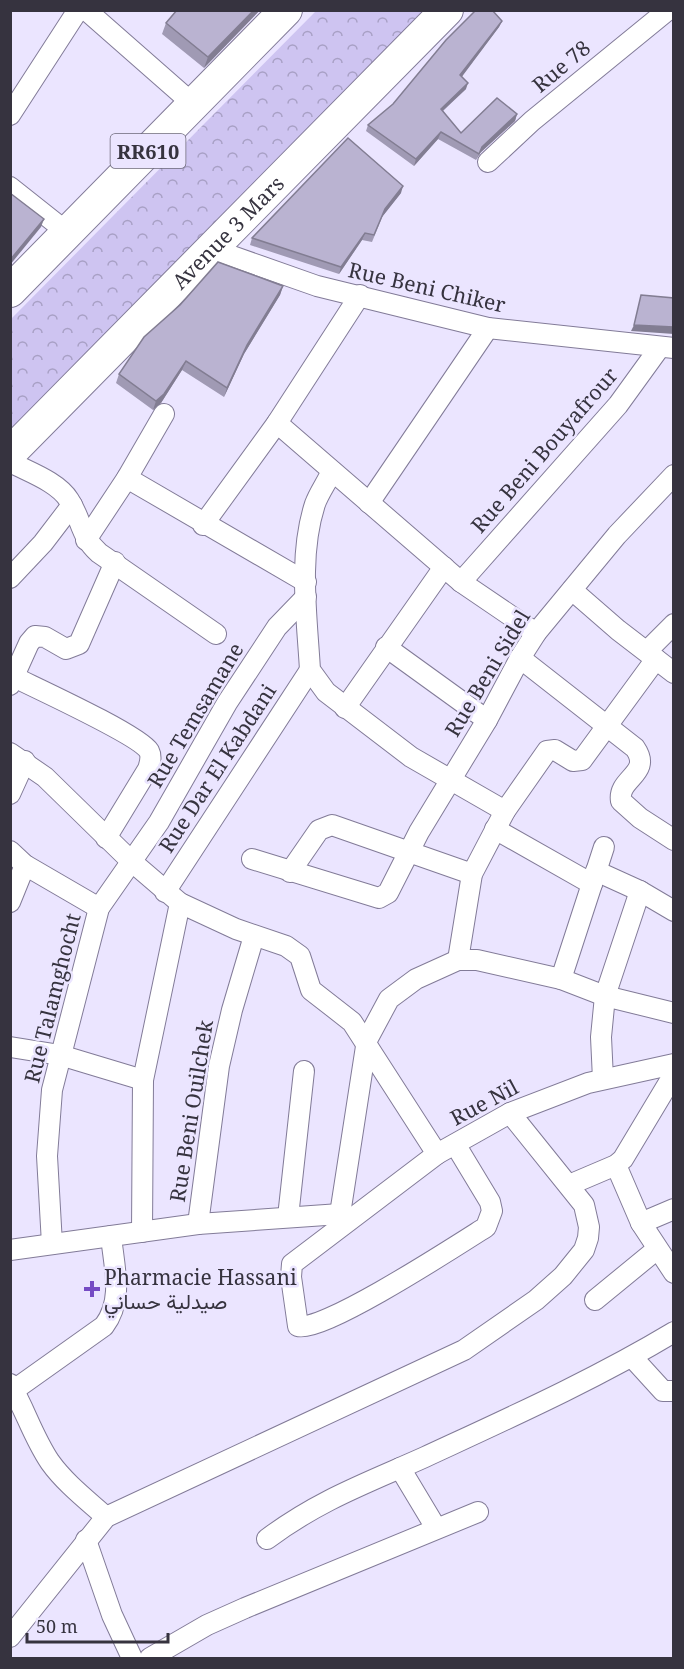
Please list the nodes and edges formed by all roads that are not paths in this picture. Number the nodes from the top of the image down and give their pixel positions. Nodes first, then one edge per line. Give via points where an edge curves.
1 (78, 10) edge
2 (86, 10) edge
3 (286, 10) edge
4 (447, 10) edge
5 (668, 10) edge
6 (193, 104) junction
7 (10, 115) edge
8 (488, 162) dead end
9 (10, 187) edge
10 (68, 233) junction
11 (212, 249) junction
12 (10, 291) edge
13 (360, 295) junction
14 (488, 328) junction
15 (667, 348) edge
16 (164, 414) dead end
17 (277, 423) junction
18 (10, 453) edge
19 (10, 462) edge
20 (332, 471) junction
21 (674, 475) edge
22 (127, 478) junction
23 (369, 503) junction
24 (72, 505) junction
25 (203, 525) junction
26 (86, 540) junction
27 (115, 562) junction
28 (444, 567) junction
29 (10, 578) edge
30 (461, 582) junction
31 (306, 590) junction
32 (572, 590) junction
33 (674, 624) edge
34 (536, 633) junction
35 (216, 634) dead end
36 (386, 647) junction
37 (651, 655) junction
38 (520, 658) junction
39 (310, 670) junction
40 (674, 673) edge
41 (12, 681) edge
42 (345, 708) junction
43 (487, 720) junction
44 (607, 724) junction
45 (18, 757) edge
46 (449, 780) junction
47 (10, 794) edge
48 (505, 811) junction
49 (495, 829) junction
50 (106, 837) junction
51 (674, 840) edge
52 (604, 847) dead end
53 (10, 851) edge
54 (410, 851) junction
55 (252, 859) dead end
56 (131, 861) junction
57 (25, 865) junction
58 (290, 872) junction
59 (472, 874) junction
60 (594, 877) junction
61 (640, 891) junction
62 (172, 898) junction
63 (10, 902) edge
64 (99, 908) junction
65 (674, 911) edge
66 (254, 936) junction
67 (458, 960) junction
68 (561, 980) junction
69 (605, 996) junction
70 (674, 1013) edge
71 (367, 1040) junction
72 (10, 1047) edge
73 (60, 1054) junction
74 (674, 1064) edge
75 (304, 1071) dead end
76 (674, 1074) edge
77 (603, 1079) junction
78 (142, 1080) junction
79 (510, 1113) junction
80 (455, 1144) junction
81 (437, 1154) junction
82 (616, 1165) junction
83 (569, 1185) junction
84 (674, 1209) edge
85 (288, 1217) junction
86 (339, 1221) junction
87 (640, 1223) junction
88 (198, 1224) junction
89 (142, 1232) junction
90 (111, 1236) junction
91 (52, 1244) junction
92 (10, 1250) edge
93 (656, 1250) junction
94 (674, 1274) edge
95 (595, 1300) dead end
96 (674, 1332) edge
97 (632, 1357) junction
98 (12, 1387) edge
99 (674, 1391) edge
100 (400, 1468) junction
101 (478, 1512) dead end
102 (106, 1517) junction
103 (436, 1528) junction
104 (267, 1539) dead end
105 (86, 1540) junction
106 (10, 1637) edge
107 (132, 1659) edge
108 (150, 1659) edge

1 - 7 street
2 - 6 street
3 - 6 main road, RR610
4 - 11 main road, Avenue 3 Mars
5 - 8 street, Rue 78
6 - 10 main road, RR610
9 - 10 street
10 - 12 main road, RR610
11 - 13 street, Rue Beni Chiker via 317,286
11 - 18 main road, Avenue 3 Mars
13 - 14 street, Rue Beni Chiker
13 - 17 street
14 - 15 street, Rue Beni Chiker
14 - 23 street
15 - 30 street, Rue Beni Bouyafrour
16 - 22 street
17 - 20 street
17 - 25 street
19 - 24 street via 60,490
20 - 23 street
20 - 31 street via 312,516
21 - 32 street, Rue Beni Sidel
22 - 25 street
22 - 26 street
23 - 28 street
24 - 26 street
24 - 29 street
25 - 31 street
26 - 27 street
27 - 35 street
27 - 41 street via 79,644 66,649 35,636
28 - 30 street
28 - 36 street
30 - 34 street
31 - 39 street
31 - 56 street, Rue Temsamane via 226,703 159,822
32 - 34 street, Rue Beni Sidel
32 - 37 street
33 - 37 street
34 - 38 street, Rue Beni Sidel
36 - 42 street
36 - 43 street
37 - 40 street
37 - 44 street
38 - 43 street, Rue Beni Sidel
38 - 44 street
39 - 42 street via 319,685
39 - 62 street, Rue Dar El Kabdani
41 - 50 street via 137,741 149,751 148,769
42 - 46 street
43 - 46 street, Rue Beni Sidel
44 - 48 street via 582,760 573,761 555,750 547,751
44 - 51 street via 641,758 640,766 621,792 621,801
45 - 47 street
45 - 50 street
46 - 48 street
46 - 54 street, Rue Beni Sidel
48 - 49 street
49 - 59 street
49 - 60 street
50 - 56 street
52 - 60 street
53 - 57 street
54 - 58 street via 339,826 324,825
54 - 58 street, Rue Beni Sidel via 391,888 379,898
54 - 59 street
55 - 58 street
56 - 62 street
56 - 64 street, Rue Temsamane
57 - 63 street
57 - 64 street
59 - 67 street
60 - 61 street
60 - 68 street
61 - 65 street
61 - 69 street
62 - 66 street
62 - 78 street
64 - 73 street, Rue Talamghocht
66 - 71 street via 286,946 300,956 311,990 341,1011
66 - 88 street, Rue Beni Ouilchek via 219,1066
67 - 68 street via 477,960
67 - 71 street via 440,966 399,991 382,1009
68 - 69 street
69 - 70 street
69 - 77 street via 601,1037
71 - 81 street
71 - 86 street
72 - 73 street
73 - 78 street
73 - 91 street, Rue Talamghocht via 52,1090 47,1156
74 - 77 street, Rue Nil
75 - 85 street
76 - 82 street via 631,1149
77 - 79 street, Rue Nil
78 - 89 street
79 - 80 street, Rue Nil
79 - 83 street
80 - 81 street, Rue Nil
80 - 86 street, Rue Nil via 490,1202 492,1211 486,1227 342,1313 303,1328 296,1320 291,1269
81 - 86 street, Rue Nil
82 - 83 street
82 - 87 street
83 - 102 street via 584,1205 589,1227 584,1250 563,1276 522,1311 464,1350
84 - 87 street
85 - 86 street
85 - 88 street
87 - 93 street
88 - 89 street
89 - 90 street
90 - 91 street
90 - 98 street via 117,1294 113,1314 104,1326
91 - 92 street
93 - 94 street
93 - 95 street
96 - 97 street
97 - 99 street via 663,1391
97 - 100 street
98 - 102 street via 51,1462
100 - 103 street
100 - 104 street via 318,1504
101 - 103 street
102 - 105 street
103 - 108 street via 236,1612
105 - 106 street
105 - 107 street

